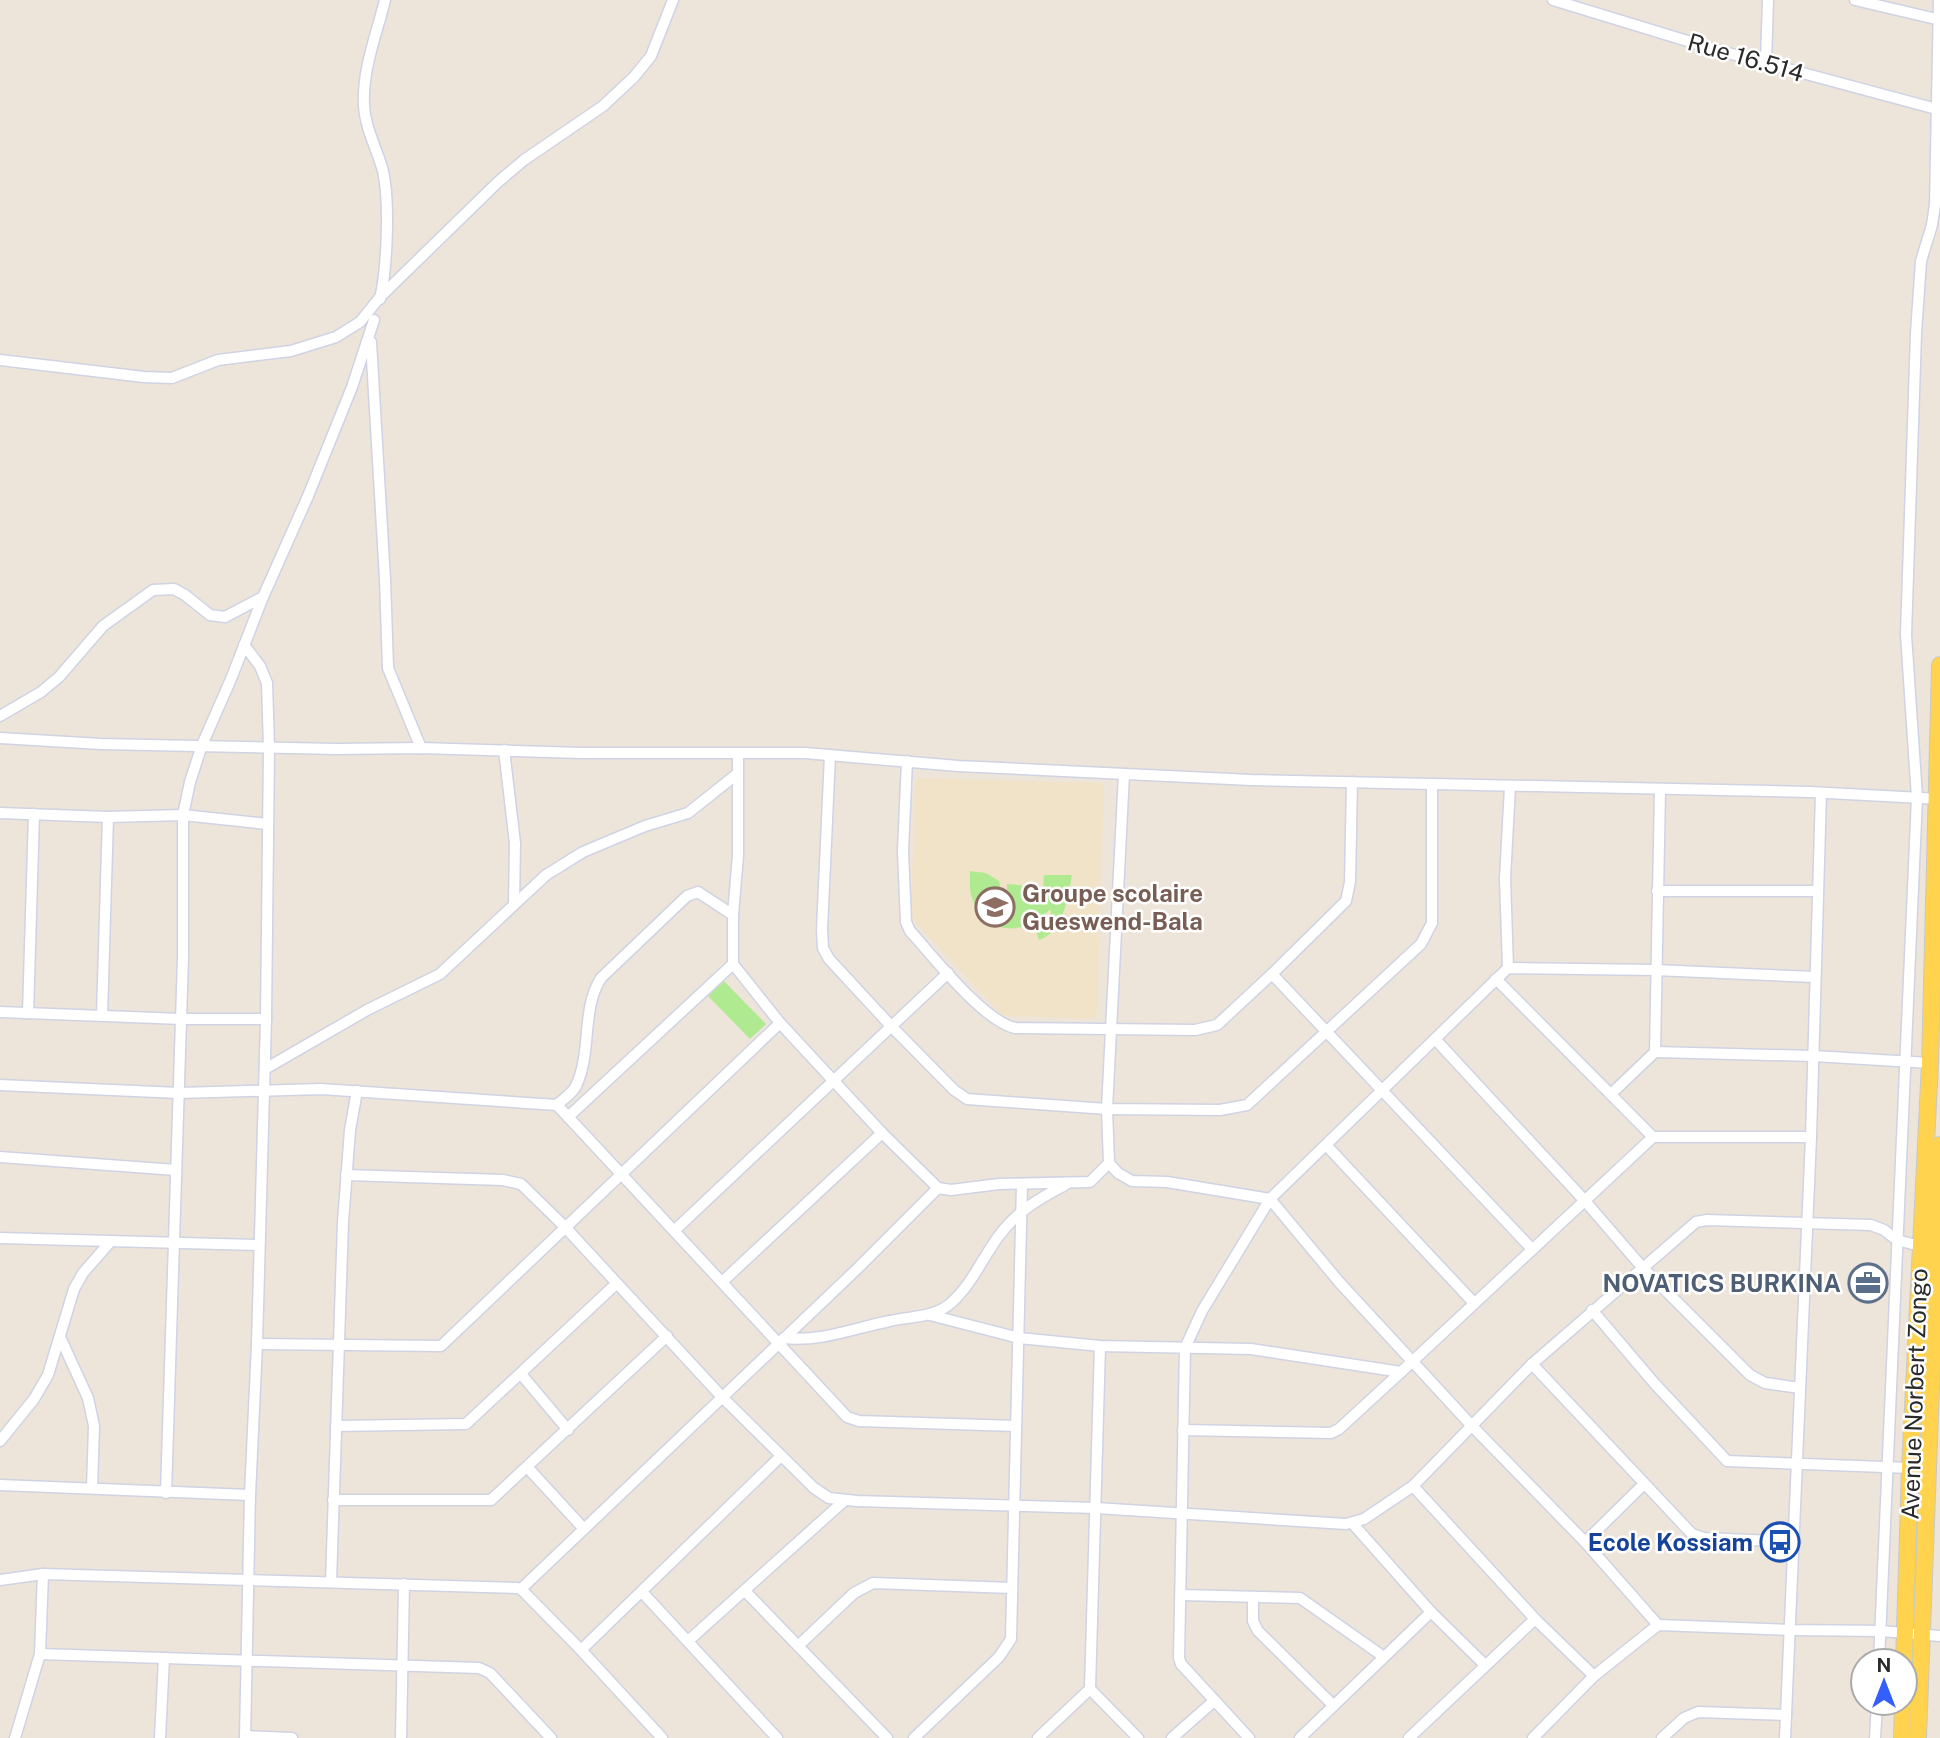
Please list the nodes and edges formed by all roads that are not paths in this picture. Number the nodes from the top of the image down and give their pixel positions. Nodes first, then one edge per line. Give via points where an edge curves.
1 (385, 0) edge
2 (673, 0) edge
3 (1553, 0) edge
4 (1768, 0) edge
5 (1855, 0) edge
6 (1939, 0) edge
7 (1592, 6) edge
8 (1939, 19) edge
9 (1766, 62) junction
10 (1938, 109) edge
11 (380, 297) junction
12 (374, 320) junction
13 (0, 360) edge
14 (263, 597) junction
15 (244, 645) junction
16 (1940, 665) edge
17 (0, 716) edge
18 (0, 738) edge
19 (202, 745) junction
20 (269, 748) junction
21 (421, 748) junction
22 (504, 750) junction
23 (738, 754) junction
24 (830, 755) junction
25 (907, 761) junction
26 (737, 774) junction
27 (1124, 774) junction
28 (1352, 782) junction
29 (1432, 785) junction
30 (1510, 787) junction
31 (1660, 790) junction
32 (1821, 793) junction
33 (1917, 797) junction
34 (1939, 799) edge
35 (0, 813) edge
36 (34, 814) junction
37 (183, 815) junction
38 (108, 817) junction
39 (267, 824) junction
40 (1914, 850) junction
41 (1935, 850) junction
42 (1657, 891) junction
43 (1817, 891) junction
44 (514, 903) junction
45 (733, 915) junction
46 (733, 964) junction
47 (1508, 968) junction
48 (1655, 970) junction
49 (948, 973) junction
50 (1272, 974) junction
51 (1815, 977) junction
52 (1496, 979) junction
53 (0, 1012) edge
54 (28, 1013) junction
55 (102, 1015) junction
56 (182, 1018) junction
57 (267, 1019) junction
58 (780, 1023) junction
59 (891, 1026) junction
60 (1111, 1029) junction
61 (1326, 1030) junction
62 (1435, 1039) junction
63 (1655, 1052) junction
64 (1814, 1056) junction
65 (1904, 1062) junction
66 (1930, 1063) junction
67 (265, 1069) junction
68 (833, 1080) junction
69 (0, 1085) edge
70 (264, 1091) junction
71 (357, 1091) junction
72 (1382, 1091) junction
73 (179, 1093) junction
74 (1612, 1093) junction
75 (557, 1105) junction
76 (1107, 1109) junction
77 (568, 1117) junction
78 (882, 1133) junction
79 (1653, 1136) junction
80 (1811, 1137) junction
81 (1326, 1144) junction
82 (1940, 1144) edge
83 (0, 1157) edge
84 (1109, 1163) junction
85 (176, 1170) junction
86 (345, 1175) junction
87 (622, 1175) junction
88 (1022, 1184) junction
89 (1068, 1184) junction
90 (938, 1188) junction
91 (1270, 1199) junction
92 (1585, 1201) junction
93 (1933, 1203) edge
94 (1020, 1212) junction
95 (1807, 1223) junction
96 (565, 1227) junction
97 (675, 1230) junction
98 (1939, 1231) edge
99 (0, 1238) edge
100 (1921, 1239) junction
101 (1898, 1240) junction
102 (111, 1241) junction
103 (174, 1244) junction
104 (259, 1245) junction
105 (1532, 1249) junction
106 (1642, 1268) junction
107 (722, 1282) junction
108 (616, 1284) junction
109 (1474, 1303) junction
110 (1592, 1310) junction
111 (930, 1315) junction
112 (667, 1335) junction
113 (60, 1337) junction
114 (1018, 1338) junction
115 (782, 1341) junction
116 (257, 1344) junction
117 (1100, 1346) junction
118 (338, 1347) junction
119 (1185, 1348) junction
120 (1413, 1360) junction
121 (1532, 1364) junction
122 (1401, 1372) junction
123 (521, 1374) junction
124 (1800, 1388) junction
125 (722, 1397) junction
126 (1471, 1425) junction
127 (336, 1426) junction
128 (1016, 1426) junction
129 (568, 1430) junction
130 (1183, 1430) junction
131 (0, 1441) edge
132 (780, 1457) junction
133 (1798, 1464) junction
134 (528, 1468) junction
135 (1888, 1468) junction
136 (1910, 1468) junction
137 (1644, 1484) junction
138 (0, 1485) edge
139 (1413, 1486) junction
140 (92, 1488) junction
141 (166, 1493) junction
142 (250, 1496) junction
143 (333, 1500) junction
144 (844, 1501) junction
145 (1014, 1506) junction
146 (1096, 1508) junction
147 (1182, 1512) junction
148 (1353, 1524) junction
149 (584, 1529) junction
150 (1585, 1542) junction
151 (1795, 1542) junction
152 (43, 1574) junction
153 (0, 1580) edge
154 (248, 1580) junction
155 (331, 1582) junction
156 (404, 1584) junction
157 (1012, 1588) junction
158 (521, 1589) junction
159 (745, 1591) junction
160 (642, 1592) junction
161 (1181, 1595) junction
162 (1253, 1597) junction
163 (1431, 1612) junction
164 (1535, 1619) junction
165 (1658, 1625) junction
166 (1791, 1630) junction
167 (1881, 1631) junction
168 (1914, 1633) junction
169 (1940, 1636) edge
170 (688, 1641) junction
171 (798, 1646) junction
172 (1880, 1647) edge
173 (1909, 1647) edge
174 (581, 1650) junction
175 (40, 1654) junction
176 (1384, 1657) junction
177 (164, 1658) junction
178 (247, 1660) junction
179 (402, 1664) junction
180 (1485, 1665) junction
181 (1594, 1676) junction
182 (1090, 1689) junction
183 (1214, 1701) junction
184 (1334, 1705) junction
185 (1786, 1715) junction
186 (1876, 1717) edge
187 (1903, 1717) edge
188 (245, 1737) edge
189 (15, 1738) edge
190 (160, 1738) edge
191 (292, 1738) edge
192 (401, 1738) edge
193 (551, 1738) edge
194 (662, 1738) edge
195 (777, 1738) edge
196 (887, 1738) edge
197 (914, 1738) edge
198 (1038, 1738) edge
199 (1138, 1738) edge
200 (1171, 1738) edge
201 (1249, 1738) edge
202 (1300, 1738) edge
203 (1409, 1738) edge
204 (1533, 1738) edge
205 (1662, 1738) edge
206 (1785, 1738) edge
207 (1875, 1738) edge
208 (1902, 1738) edge
209 (1918, 1738) edge

1 - 11 street via 364,101 365,120 384,176
2 - 11 street via 646,65 603,106 498,182
3 - 7 street, Rue 16.514
4 - 9 street
5 - 8 street
6 - 8 street
7 - 9 street, Rue 16.514
8 - 10 street
9 - 10 street, Rue 16.514
10 - 33 street via 1935,205 1920,261 1907,599
11 - 12 street
11 - 13 street via 360,322 336,337 291,351 219,360 172,378
12 - 14 street via 352,387
12 - 21 street via 370,362 388,668
14 - 15 street
14 - 17 street via 225,617 210,615 174,589 153,590 103,626 41,692
15 - 19 street
15 - 20 street via 267,683
16 - 34 main road, Avenue Norbert Zongo
18 - 19 street
19 - 20 street
19 - 37 street
20 - 21 street
20 - 39 street
21 - 22 street
22 - 23 street
22 - 44 street via 514,843
23 - 24 street
23 - 26 street
24 - 25 street
24 - 59 street via 824,948
25 - 27 street
25 - 49 street via 904,918
26 - 44 street via 688,813 583,852
26 - 45 street
27 - 28 street
27 - 60 street
28 - 29 street
28 - 50 street via 1348,897
29 - 30 street
29 - 61 street via 1432,923 1421,944
30 - 31 street
30 - 47 street via 1505,878
31 - 32 street
31 - 42 street
32 - 33 street
32 - 43 street
33 - 34 street
33 - 40 street
34 - 41 main road, Avenue Norbert Zongo
35 - 36 street
36 - 38 street
36 - 54 street
37 - 38 street
37 - 39 street
37 - 56 street
38 - 55 street
39 - 57 street
40 - 41 street
40 - 65 street
41 - 66 main road, Avenue Norbert Zongo
42 - 43 street
42 - 48 street
43 - 51 street
44 - 67 street via 435,978 367,1010
45 - 46 street
45 - 75 street via 698,892 687,897 601,978 594,993 576,1088
46 - 58 street
46 - 77 street
47 - 48 street
47 - 52 street
48 - 51 street
48 - 63 street
49 - 59 street
49 - 60 street via 1007,1026
50 - 60 street via 1212,1027
50 - 61 street
51 - 64 street
52 - 62 street
52 - 74 street
53 - 54 street
54 - 55 street
55 - 56 street
56 - 57 street
56 - 73 street
57 - 67 street
58 - 68 street
58 - 87 street
59 - 68 street
59 - 76 street via 967,1099
60 - 76 street
61 - 72 street
61 - 76 street via 1254,1100 1241,1107
62 - 72 street
62 - 92 street
63 - 64 street
63 - 74 street
64 - 65 street
64 - 80 street
65 - 66 street
65 - 101 street
66 - 93 main road, Avenue Norbert Zongo
67 - 70 street
68 - 78 street
68 - 97 street
69 - 73 street
70 - 71 street
70 - 73 street
70 - 104 street
71 - 75 street
71 - 86 street
72 - 81 street
72 - 105 street
73 - 85 street
74 - 79 street
75 - 77 street
76 - 84 street
77 - 87 street
78 - 90 street
78 - 107 street
79 - 80 street
79 - 92 street
80 - 95 street
81 - 91 street
81 - 109 street
82 - 93 main road, Avenue Norbert Zongo
83 - 85 street
84 - 89 street via 1090,1182
84 - 91 street via 1132,1181
85 - 103 street
86 - 96 street via 516,1181
86 - 118 street
87 - 96 street
87 - 97 street
88 - 89 street
88 - 90 street
88 - 94 street
89 - 94 street
90 - 115 street
91 - 119 street via 1202,1311
91 - 120 street
92 - 105 street
92 - 106 street
93 - 98 main road, Avenue Norbert Zongo
93 - 100 main road, Avenue Norbert Zongo
94 - 111 street via 961,1292
94 - 114 street
95 - 101 street via 1871,1225
95 - 106 street via 1701,1220
95 - 124 street
96 - 108 street
96 - 118 street via 441,1346
97 - 107 street
98 - 100 street
98 - 168 main road, Avenue Norbert Zongo
99 - 102 street
100 - 101 street
100 - 136 main road, Avenue Norbert Zongo
101 - 135 street
102 - 103 street
102 - 113 street via 74,1289
103 - 104 street
103 - 141 street
104 - 116 street
105 - 109 street
106 - 110 street
106 - 124 street via 1750,1375 1765,1383
107 - 115 street
108 - 112 street
108 - 123 street
109 - 120 street
110 - 121 street
110 - 133 street via 1721,1457 1731,1463
111 - 114 street
111 - 115 street via 810,1340
112 - 125 street
112 - 129 street
113 - 131 street via 48,1376
113 - 140 street via 89,1398
114 - 117 street
114 - 128 street
115 - 125 street
115 - 128 street via 852,1420
116 - 118 street
116 - 142 street
117 - 119 street
117 - 146 street
118 - 127 street
119 - 122 street via 1251,1349
119 - 130 street
120 - 122 street
120 - 126 street
121 - 126 street
121 - 137 street
122 - 130 street via 1331,1433
123 - 127 street via 463,1425
123 - 129 street
124 - 133 street
125 - 132 street
125 - 149 street
126 - 139 street
126 - 150 street
127 - 143 street
128 - 145 street
129 - 134 street
130 - 147 street
132 - 144 street via 819,1493
132 - 160 street
133 - 135 street
133 - 151 street
134 - 143 street via 488,1500
134 - 149 street
135 - 136 street
135 - 167 street
136 - 168 main road, Avenue Norbert Zongo
137 - 150 street
137 - 151 street via 1699,1537
138 - 140 street
139 - 148 street
139 - 164 street
140 - 141 street
141 - 142 street
142 - 154 street
143 - 155 street
144 - 145 street
144 - 159 street
145 - 146 street
145 - 157 street
146 - 147 street
146 - 182 street
147 - 148 street
147 - 161 street
148 - 163 street
149 - 158 street
150 - 165 street
151 - 166 street
152 - 153 street
152 - 154 street
152 - 175 street
154 - 155 street
154 - 178 street
155 - 156 street
156 - 158 street
156 - 179 street
157 - 171 street via 873,1583 854,1593
157 - 197 street via 1008,1647
158 - 174 street
159 - 170 street
159 - 171 street
160 - 170 street
160 - 174 street
161 - 162 street
161 - 183 street via 1179,1660
162 - 176 street via 1305,1601
162 - 184 street via 1258,1631
163 - 176 street
163 - 180 street
164 - 180 street
164 - 181 street
165 - 166 street
165 - 181 street
166 - 167 street
166 - 185 street
167 - 168 street
167 - 172 street
168 - 169 street
168 - 173 main road, Avenue Norbert Zongo
168 - 209 main road, Avenue Norbert Zongo
170 - 195 street
171 - 196 street
174 - 194 street
175 - 177 street
175 - 189 street
176 - 184 street
177 - 178 street
177 - 190 street
178 - 179 street
178 - 188 street
179 - 192 street
179 - 193 street via 485,1670
180 - 203 street
181 - 204 street
182 - 198 street
182 - 199 street
183 - 200 street
183 - 201 street
184 - 202 street
185 - 205 street via 1698,1712
185 - 206 street
186 - 207 street
187 - 208 main road
188 - 191 street

